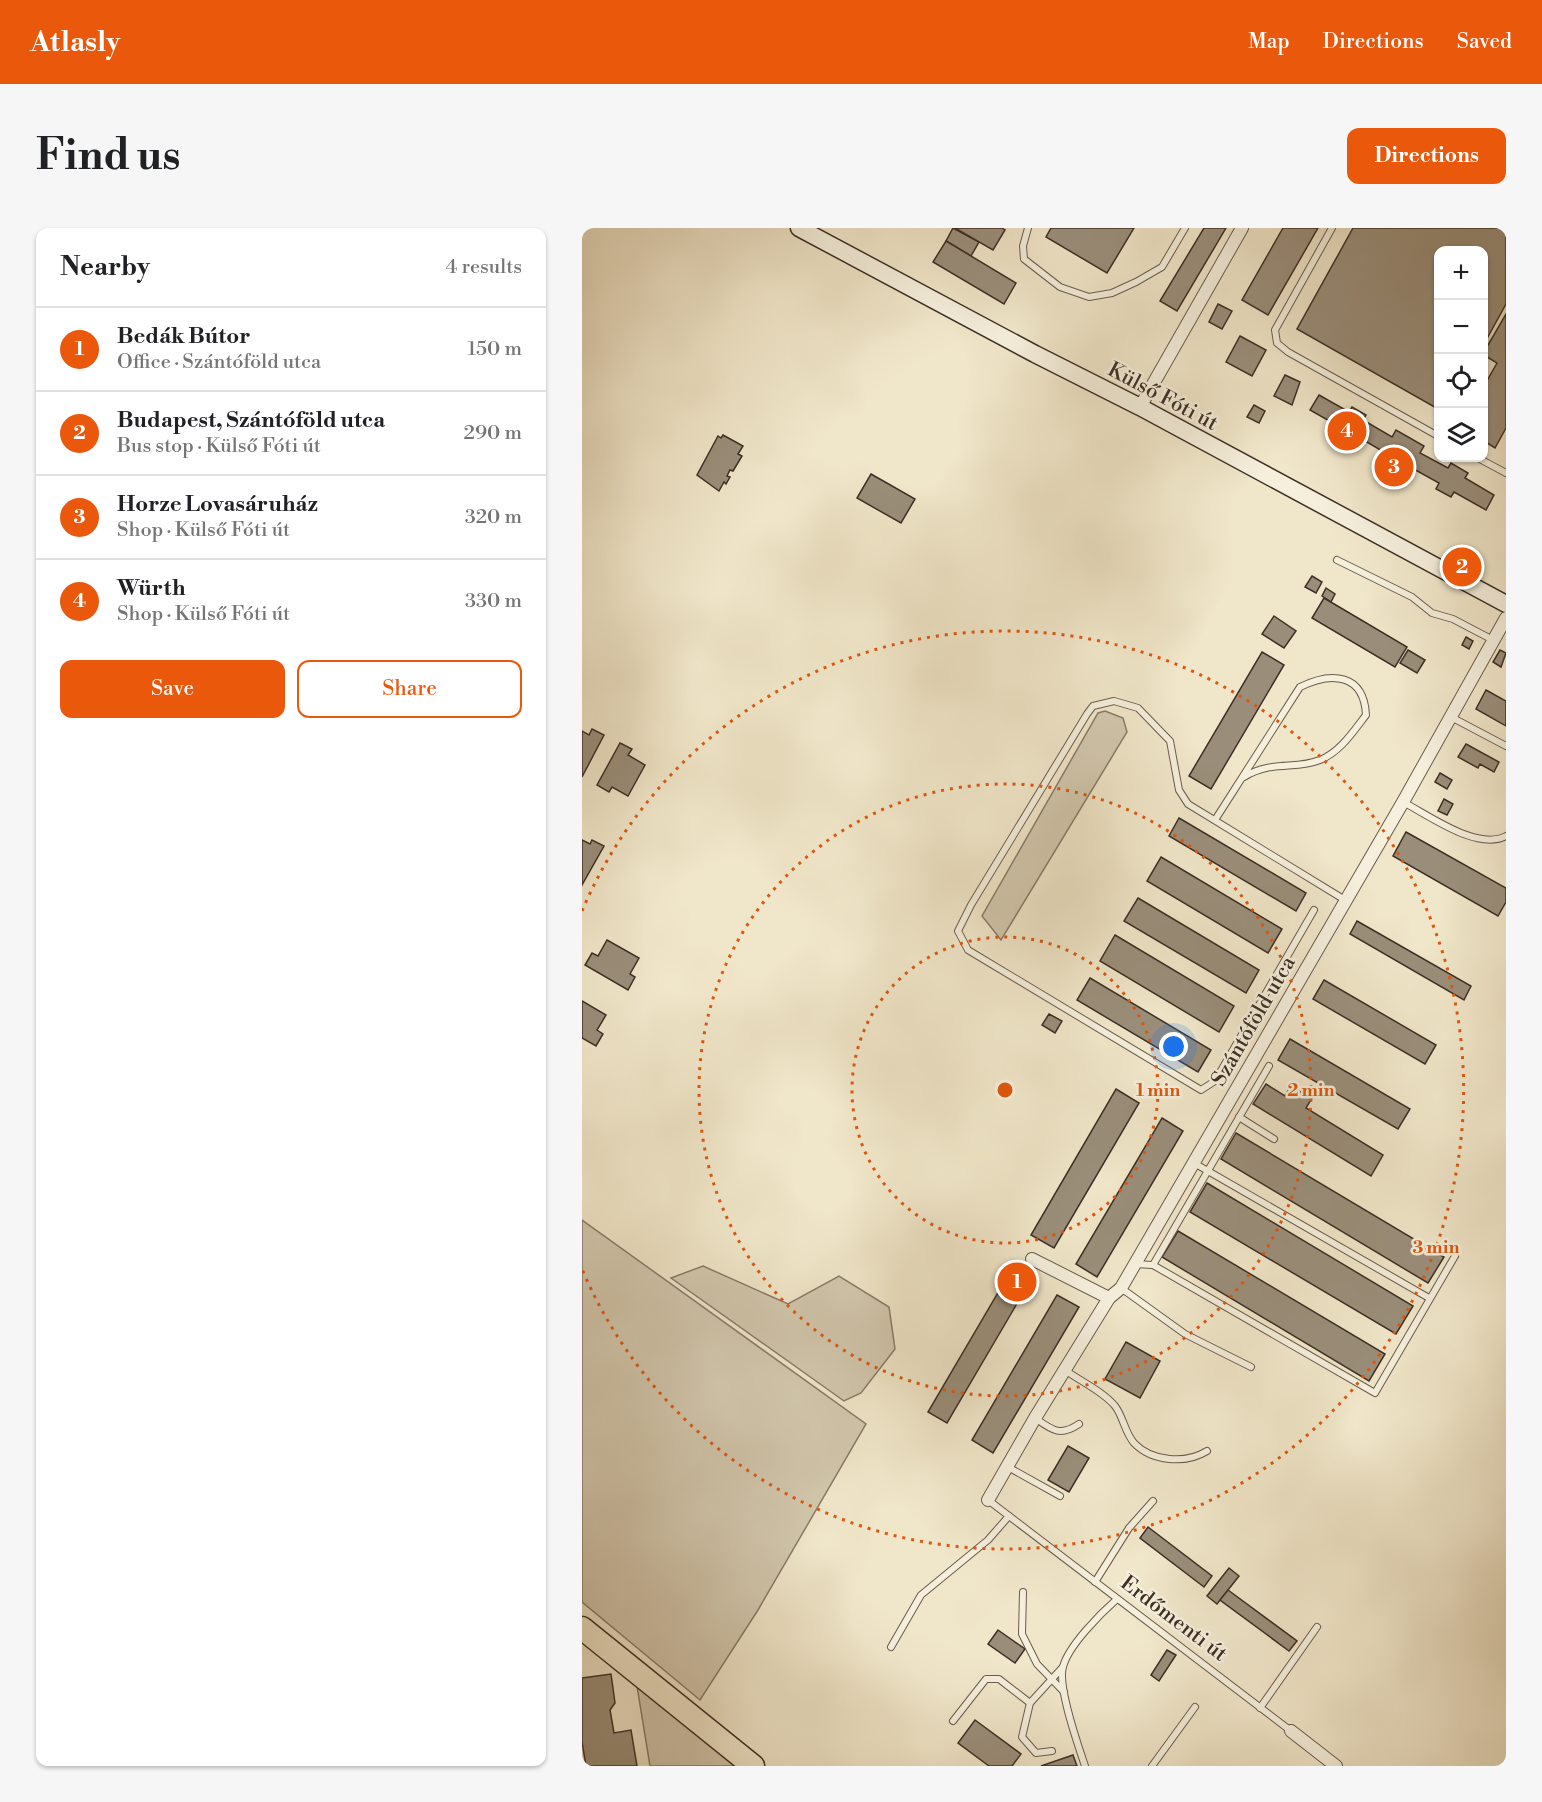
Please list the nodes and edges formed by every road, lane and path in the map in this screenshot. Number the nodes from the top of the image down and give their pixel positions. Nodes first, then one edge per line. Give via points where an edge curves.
1 (799, 228) edge
2 (1028, 228) edge
3 (1185, 228) edge
4 (1242, 228) edge
5 (1332, 228) edge
6 (1140, 406) junction
7 (1434, 434) edge
8 (1485, 462) edge
9 (1506, 473) edge
10 (1337, 560) dead end
11 (1506, 604) edge
12 (1506, 618) edge
13 (1493, 640) junction
14 (1451, 717) junction
15 (1506, 746) edge
16 (1244, 777) junction
17 (1403, 802) junction
18 (1215, 820) junction
19 (1506, 836) edge
20 (1345, 900) junction
21 (1314, 910) dead end
22 (1269, 1066) dead end
23 (1239, 1117) junction
24 (1274, 1139) dead end
25 (1194, 1162) junction
26 (1209, 1170) junction
27 (1455, 1256) dead end
28 (1032, 1258) dead end
29 (1135, 1264) junction
30 (1153, 1265) junction
31 (1121, 1288) junction
32 (1109, 1298) junction
33 (1429, 1298) junction
34 (1251, 1366) dead end
35 (1065, 1370) junction
36 (1035, 1418) junction
37 (1079, 1424) dead end
38 (1207, 1451) dead end
39 (1008, 1467) junction
40 (1059, 1496) dead end
41 (988, 1500) joint
42 (1153, 1501) dead end
43 (1009, 1516) junction
44 (1095, 1582) junction
45 (1023, 1592) dead end
46 (1117, 1599) junction
47 (1317, 1627) dead end
48 (582, 1628) edge
49 (891, 1647) dead end
50 (1062, 1667) junction
51 (1053, 1680) junction
52 (1064, 1692) junction
53 (1030, 1703) junction
54 (1195, 1707) dead end
55 (1260, 1708) junction
56 (953, 1721) dead end
57 (1291, 1731) joint
58 (1052, 1751) dead end
59 (753, 1766) edge
60 (1085, 1766) edge
61 (1152, 1766) edge
62 (1336, 1766) edge

1 - 6 main road, Külső Fóti út
2 - 3 lane via 1024,259 1060,287 1089,297 1112,293 1162,267
4 - 6 street
5 - 7 lane via 1275,330 1277,343
6 - 11 main road, Külső Fóti út
8 - 9 lane
10 - 13 lane via 1412,597 1432,613 1453,619
12 - 13 street, Szántóföld utca
13 - 14 street, Szántóföld utca
14 - 15 lane
14 - 17 street, Szántóföld utca
16 - 16 lane via 1300,687 1314,679 1337,678 1355,684 1365,699 1366,716 1343,745 1319,760 1259,768
16 - 18 lane
17 - 19 lane via 1473,839 1498,840
17 - 20 street, Szántóföld utca
18 - 20 lane
18 - 21 lane via 1188,804 1179,790 1170,741 1138,708 1114,701 1093,706 958,932 968,950 1201,1090 1215,1081
20 - 25 street, Szántóföld utca
22 - 23 lane
23 - 24 lane
23 - 26 lane
25 - 26 lane
25 - 29 street, Szántóföld utca
26 - 30 lane
26 - 33 lane
27 - 33 lane
28 - 32 street
29 - 30 lane
29 - 31 street, Szántóföld utca
30 - 33 lane via 1375,1393
31 - 32 street, Szántóföld utca
31 - 34 lane via 1185,1334
32 - 35 street, Szántóföld utca
35 - 36 street, Szántóföld utca
35 - 38 lane via 1114,1404 1134,1443 1159,1457 1182,1461
36 - 37 lane via 1056,1432 1068,1432
36 - 39 street, Szántóföld utca
39 - 40 lane
39 - 41 street, Szántóföld utca
41 - 43 lane, Erdőmenti út
42 - 44 lane via 1129,1528
43 - 44 lane, Erdőmenti út
43 - 49 lane via 988,1540 921,1594
44 - 46 lane, Erdőmenti út
45 - 51 lane via 1022,1634 1037,1664
46 - 50 lane via 1087,1627
46 - 55 lane, Erdőmenti út
47 - 55 lane
48 - 59 highway
50 - 51 lane
50 - 52 lane
51 - 52 lane
51 - 53 lane
52 - 60 lane
53 - 56 lane via 999,1679 986,1679
53 - 58 lane via 1022,1737 1036,1753
54 - 61 lane
55 - 57 lane, Erdőmenti út
57 - 62 street, Erdőmenti út

